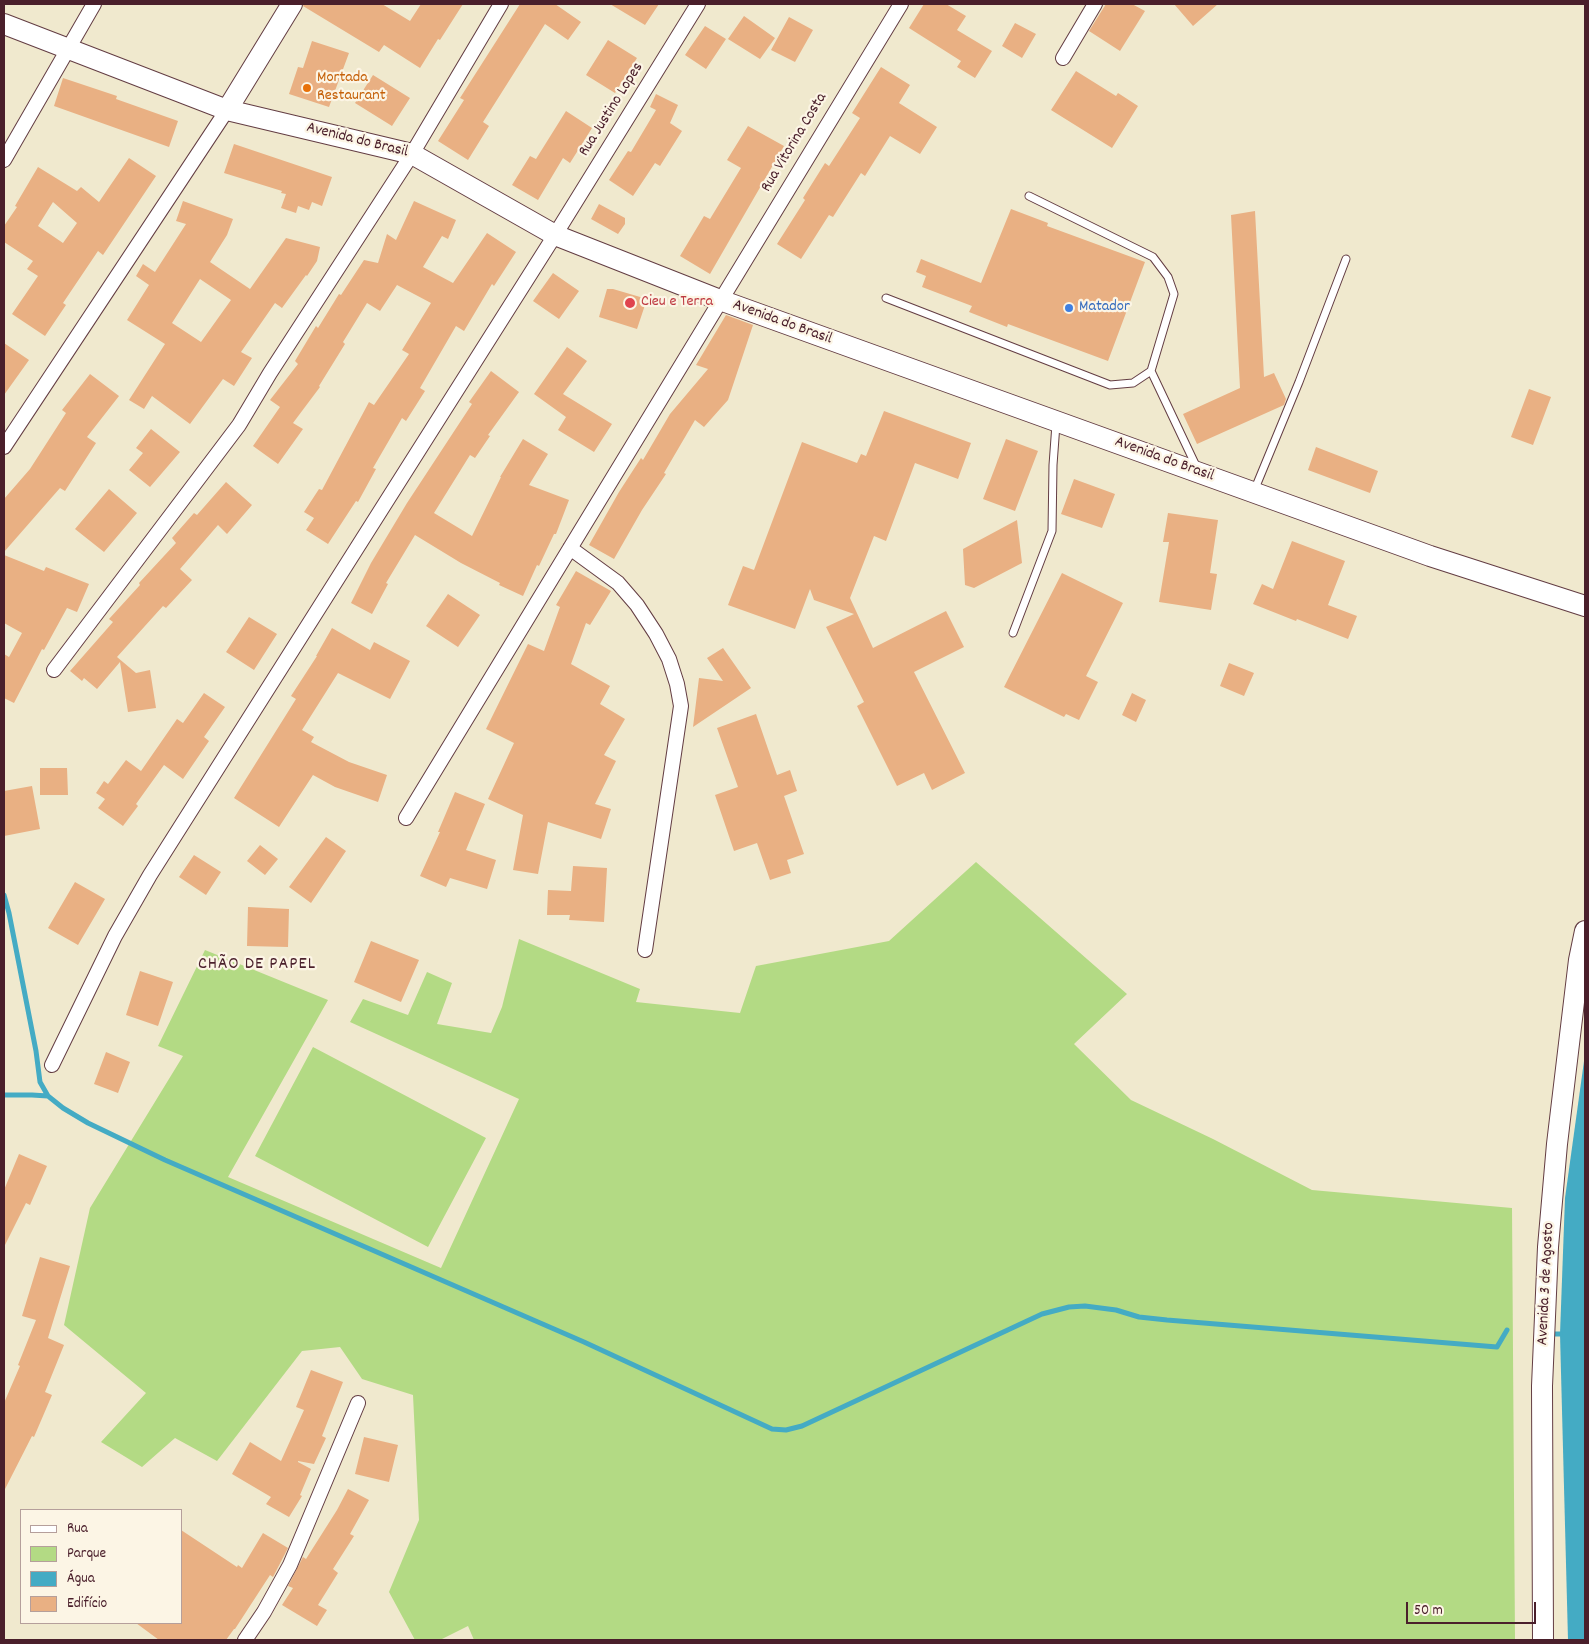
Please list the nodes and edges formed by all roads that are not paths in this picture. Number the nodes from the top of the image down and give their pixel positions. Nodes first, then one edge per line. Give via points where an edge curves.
1 (94, 4) edge
2 (292, 4) edge
3 (502, 4) edge
4 (698, 4) edge
5 (901, 4) edge
6 (1095, 4) edge
7 (4, 24) edge
8 (68, 48) junction
9 (1063, 58) dead end
10 (227, 110) junction
11 (412, 154) junction
12 (4, 160) edge
13 (1029, 196) dead end
14 (555, 235) junction
15 (1346, 259) dead end
16 (886, 298) dead end
17 (720, 300) junction
18 (1150, 371) junction
19 (1056, 422) junction
20 (4, 447) edge
21 (1200, 473) junction
22 (1253, 492) junction
23 (570, 548) junction
24 (1585, 606) edge
25 (1013, 633) dead end
26 (54, 670) dead end
27 (406, 818) dead end
28 (1585, 931) edge
29 (644, 950) dead end
30 (52, 1064) dead end
31 (358, 1403) dead end
32 (245, 1640) edge
33 (1542, 1640) edge

1 - 8 street
2 - 10 street
3 - 11 street
4 - 14 street, Rua Justino Lopes
5 - 17 street, Rua Vitorina Costa
6 - 9 street
7 - 8 street, Avenida do Brasil
8 - 10 street, Avenida do Brasil
8 - 12 street
10 - 11 street, Avenida do Brasil
10 - 20 street
11 - 14 street, Avenida do Brasil
11 - 26 street via 239,425
13 - 18 lane via 1153,257 1168,277 1174,294
14 - 17 street, Avenida do Brasil
14 - 30 street, Rua Justino Lopes via 150,875
15 - 22 lane
16 - 18 lane via 1110,385 1133,383
17 - 19 street, Avenida do Brasil
17 - 23 street, Rua Vitorina Costa
18 - 21 lane
19 - 21 street, Avenida do Brasil
19 - 25 lane via 1052,530
21 - 22 street, Avenida do Brasil
22 - 24 street, Avenida do Brasil via 1430,556
23 - 27 street, Rua Vitorina Costa
23 - 29 street via 618,583 637,605 669,659 681,706
28 - 33 street, Avenida 3 de Agosto via 1557,1144 1548,1247 1542,1386
31 - 32 street via 290,1565

